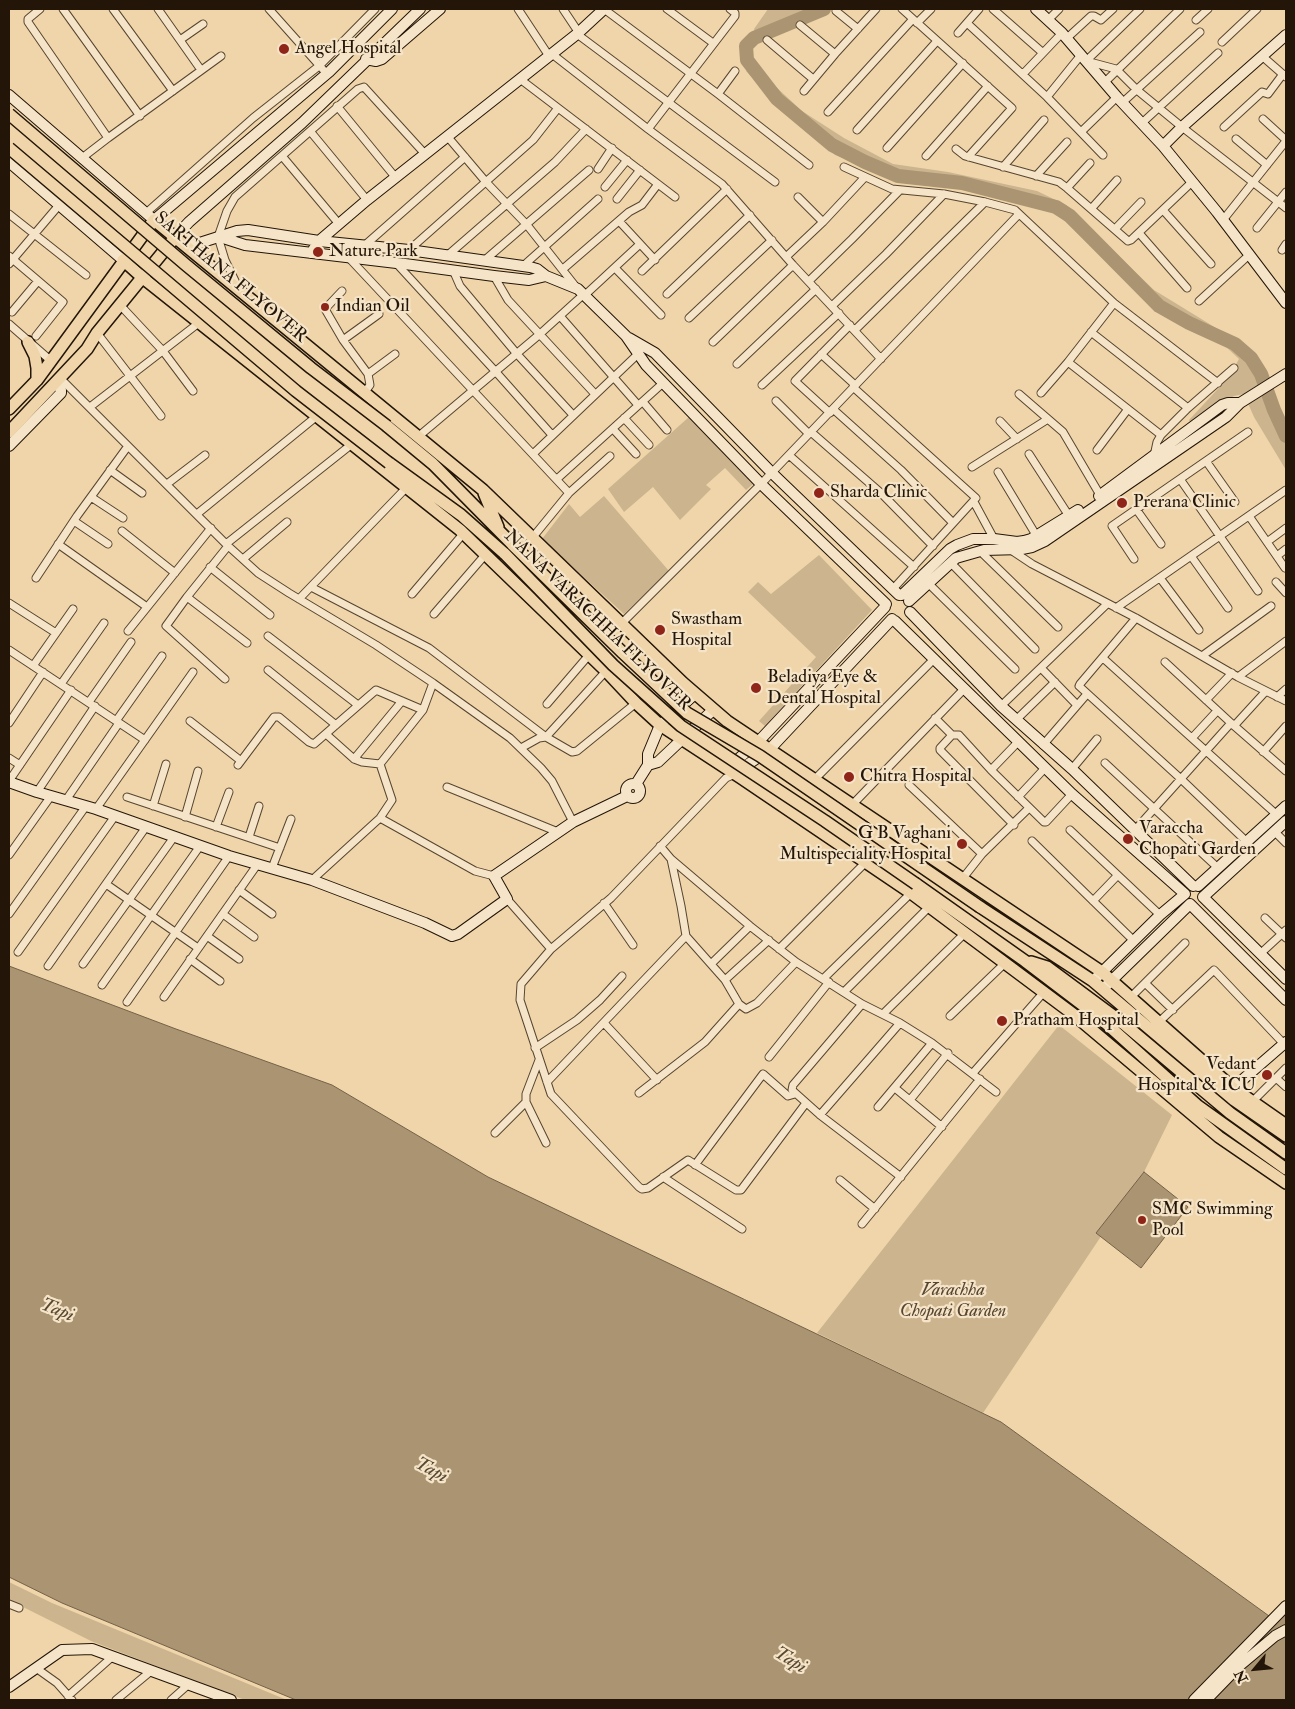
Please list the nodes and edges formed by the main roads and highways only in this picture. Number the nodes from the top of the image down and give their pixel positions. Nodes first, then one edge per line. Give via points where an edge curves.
1 (9, 114) edge
2 (9, 148) edge
3 (175, 237) junction
4 (123, 260) junction
5 (143, 278) junction
6 (32, 339) road end
7 (37, 380) junction
8 (9, 409) edge
9 (9, 432) edge
10 (433, 464) junction
11 (457, 468) junction
12 (483, 490) junction
13 (428, 492) junction
14 (436, 510) junction
15 (461, 515) junction
16 (499, 531) junction
17 (914, 889) junction
18 (933, 903) junction
19 (1018, 915) junction
20 (1012, 927) junction
21 (1050, 952) junction
22 (1025, 961) junction
23 (1286, 1125) edge
24 (1286, 1136) edge
25 (1286, 1144) edge
26 (1286, 1153) edge
27 (1286, 1168) edge
28 (1286, 1183) edge

1 - 10 main road, SARTHANA FLYOVER, bridge via 186,266
2 - 13 main road, bridge via 296,390
3 - 4 main road via 150,216
3 - 5 main road
3 - 11 main road
4 - 5 main road
4 - 7 main road
5 - 9 main road via 87,349
5 - 14 main road
6 - 7 main road
7 - 8 main road
10 - 11 main road
10 - 16 main road, NANA VARACHHA FLYOVER
11 - 12 main road
12 - 16 main road
12 - 19 main road via 713,710
13 - 14 main road
13 - 15 main road, NANA VARACHHA FLYOVER
14 - 15 main road
14 - 17 main road via 660,725 865,863
15 - 17 main road, NANA VARACHHA FLYOVER, bridge via 505,554 613,665 681,726 817,816
16 - 20 main road, NANA VARACHHA FLYOVER, bridge via 687,713 760,756
17 - 18 main road, NANA VARACHHA FLYOVER
18 - 22 main road
18 - 28 main road via 964,934 1073,1014 1219,1137
19 - 20 main road
19 - 23 main road via 1102,972 1233,1088
20 - 21 main road, NANA VARACHHA FLYOVER
21 - 24 main road, NANA VARACHHA FLYOVER via 1094,982 1234,1100
21 - 25 main road via 1058,967 1103,999 1236,1109
22 - 26 main road via 1047,967 1124,1024 1230,1113
22 - 27 main road via 1100,1018 1198,1106

